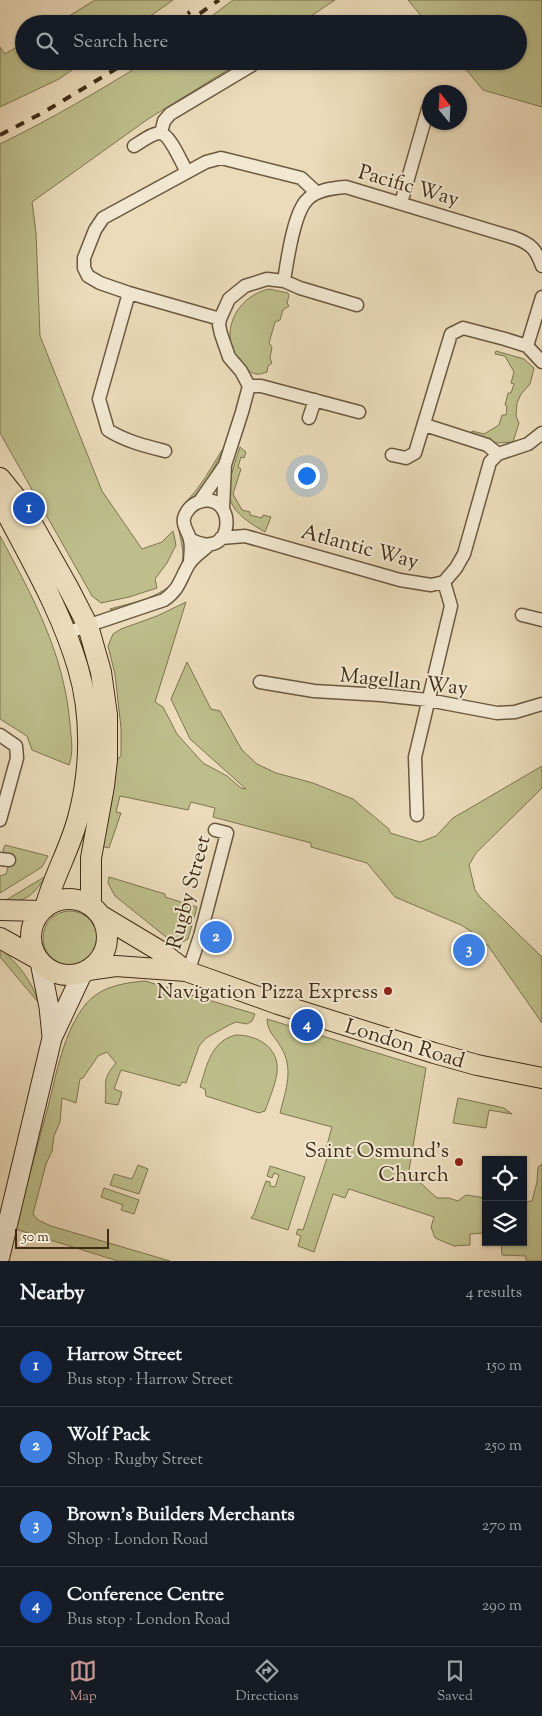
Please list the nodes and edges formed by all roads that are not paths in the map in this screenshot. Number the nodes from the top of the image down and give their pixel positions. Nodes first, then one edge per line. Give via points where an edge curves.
1 (244, 70) edge
2 (422, 130) edge
3 (160, 133) junction
4 (134, 146) dead end
5 (187, 172) junction
6 (317, 193) junction
7 (401, 203) junction
8 (542, 266) edge
9 (284, 281) junction
10 (129, 293) junction
11 (542, 297) edge
12 (357, 305) dead end
13 (220, 318) junction
14 (527, 346) junction
15 (542, 362) edge
16 (249, 386) junction
17 (315, 400) junction
18 (359, 412) dead end
19 (309, 418) dead end
20 (424, 425) junction
21 (542, 434) edge
22 (165, 451) dead end
23 (498, 454) junction
24 (392, 455) dead end
25 (225, 465) junction
26 (0, 478) edge
27 (0, 497) edge
28 (200, 501) junction
29 (225, 513) junction
30 (245, 536) junction
31 (190, 538) junction
32 (216, 541) junction
33 (190, 563) junction
34 (444, 582) junction
35 (522, 615) dead end
36 (542, 620) edge
37 (88, 626) junction
38 (66, 633) junction
39 (260, 682) dead end
40 (428, 700) junction
41 (542, 704) edge
42 (0, 735) edge
43 (417, 815) dead end
44 (0, 820) edge
45 (215, 830) dead end
46 (43, 909) junction
47 (0, 910) edge
48 (95, 911) junction
49 (0, 938) edge
50 (39, 960) junction
51 (85, 971) junction
52 (187, 971) junction
53 (52, 1038) junction
54 (542, 1078) edge
55 (0, 1256) edge

1 - 3 street via 170,114
2 - 7 street
3 - 4 street
3 - 5 street via 170,141
5 - 6 street via 221,158 301,178
5 - 10 street via 103,218 95,230 84,258 88,276
6 - 7 street, Pacific Way via 346,187
6 - 9 street via 306,200 300,212
7 - 8 street, Pacific Way via 529,244
9 - 12 street
9 - 13 street via 268,279 245,286 229,300
10 - 13 street
10 - 22 street via 99,399 108,430 129,441
11 - 14 street
13 - 16 street via 220,334
14 - 15 street
14 - 20 street via 463,328 451,334
16 - 17 street
16 - 25 street
17 - 18 street
17 - 19 street
20 - 23 street via 487,446
20 - 24 street via 415,453 406,458
21 - 23 street via 528,444
23 - 34 street, Atlantic Way via 490,462 485,475 464,554
25 - 28 street
25 - 29 street
26 - 37 main road via 21,504
27 - 38 main road
28 - 29 street via 215,502
28 - 31 street via 191,506 184,517
29 - 30 street, Atlantic Way
29 - 32 street via 228,526
30 - 32 street, Atlantic Way
30 - 34 street, Atlantic Way via 400,580 432,585
31 - 32 street via 200,544
31 - 33 street
32 - 33 street
33 - 37 street via 180,585 164,600
34 - 40 street via 451,606
35 - 36 street
37 - 38 street
37 - 48 main road via 104,690 108,745 91,858
38 - 46 main road via 83,690 88,751 81,806
39 - 40 street, Magellan Way via 314,692
40 - 41 street, Magellan Way via 497,712 515,712
40 - 43 street via 415,757
42 - 44 street via 16,746 17,758
45 - 52 street, Rugby Street via 227,833 200,936
46 - 47 main road
46 - 48 main road via 68,899
46 - 50 main road via 32,926 31,934
48 - 51 main road via 106,929 106,945 99,959
48 - 52 main road, London Road
49 - 50 main road
50 - 51 main road via 56,973 70,975
50 - 53 street
51 - 52 main road, London Road via 116,966
51 - 53 street
52 - 54 main road, London Road via 278,1004 434,1053
53 - 55 street

